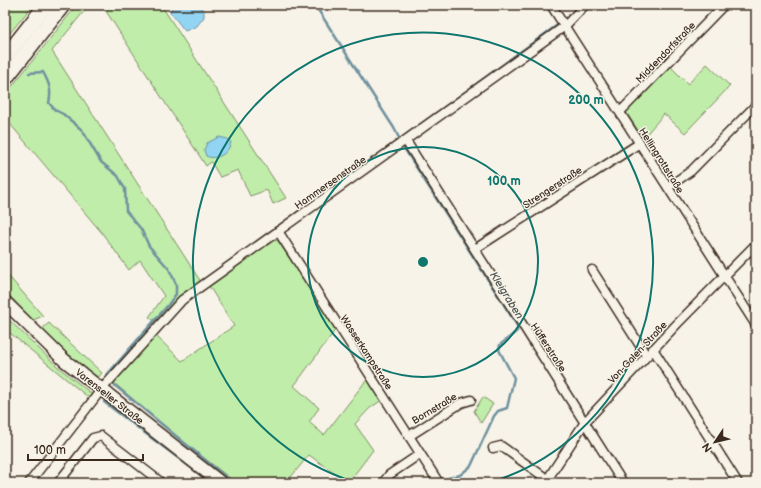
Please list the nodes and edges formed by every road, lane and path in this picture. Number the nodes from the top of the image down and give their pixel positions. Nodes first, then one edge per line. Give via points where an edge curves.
1 (46, 5) edge
2 (63, 5) edge
3 (552, 5) edge
4 (585, 5) edge
5 (724, 5) edge
6 (565, 26) junction
7 (5, 57) edge
8 (5, 79) edge
9 (756, 105) edge
10 (620, 112) junction
11 (406, 141) junction
12 (640, 143) junction
13 (668, 187) junction
14 (278, 231) junction
15 (756, 244) edge
16 (475, 249) junction
17 (592, 270) dead end
18 (725, 276) junction
19 (5, 302) edge
20 (756, 325) edge
21 (652, 349) junction
22 (646, 355) junction
23 (101, 390) junction
24 (472, 400) dead end
25 (585, 422) junction
26 (409, 436) junction
27 (493, 448) dead end
28 (420, 454) junction
29 (546, 481) edge
30 (29, 483) edge
31 (58, 483) edge
32 (162, 483) edge
33 (221, 483) edge
34 (383, 483) edge
35 (439, 483) edge
36 (623, 483) edge
37 (738, 483) edge

1 - 7 highway
2 - 8 highway
3 - 6 street, Hellingrottstraße
4 - 6 street, Hammersenstraße
5 - 10 street, Middendorfstraße
6 - 10 street, Hellingrottstraße
6 - 11 street, Hammersenstraße
9 - 13 street via 692,172
10 - 12 street, Hellingrottstraße
11 - 14 street, Hammersenstraße
11 - 16 street, Hüfferstraße
12 - 13 street, Hellingrottstraße
12 - 16 street, Strengerstraße
13 - 18 street, Hellingrottstraße
14 - 23 street, Hammersenstraße via 182,300
14 - 26 street, Wasserkampstraße
15 - 18 street, Von-Galen-Straße
16 - 25 street, Hüfferstraße
17 - 22 street
18 - 20 street, Hellingrottstraße
18 - 21 street, Von-Galen-Straße
19 - 23 main road, Varenseller Straße via 64,360
21 - 22 street, Von-Galen-Straße
21 - 37 street
22 - 25 street, Von-Galen-Straße
23 - 30 street, Hammersenstraße
23 - 33 main road, Varenseller Straße
24 - 26 street, Bornstraße via 461,403
25 - 29 street, Von-Galen-Straße
25 - 36 street, Hüfferstraße
26 - 28 street, Wasserkampstraße
27 - 29 street via 501,446
28 - 34 street
28 - 35 street, Wasserkampstraße
31 - 32 street via 93,438 101,436

